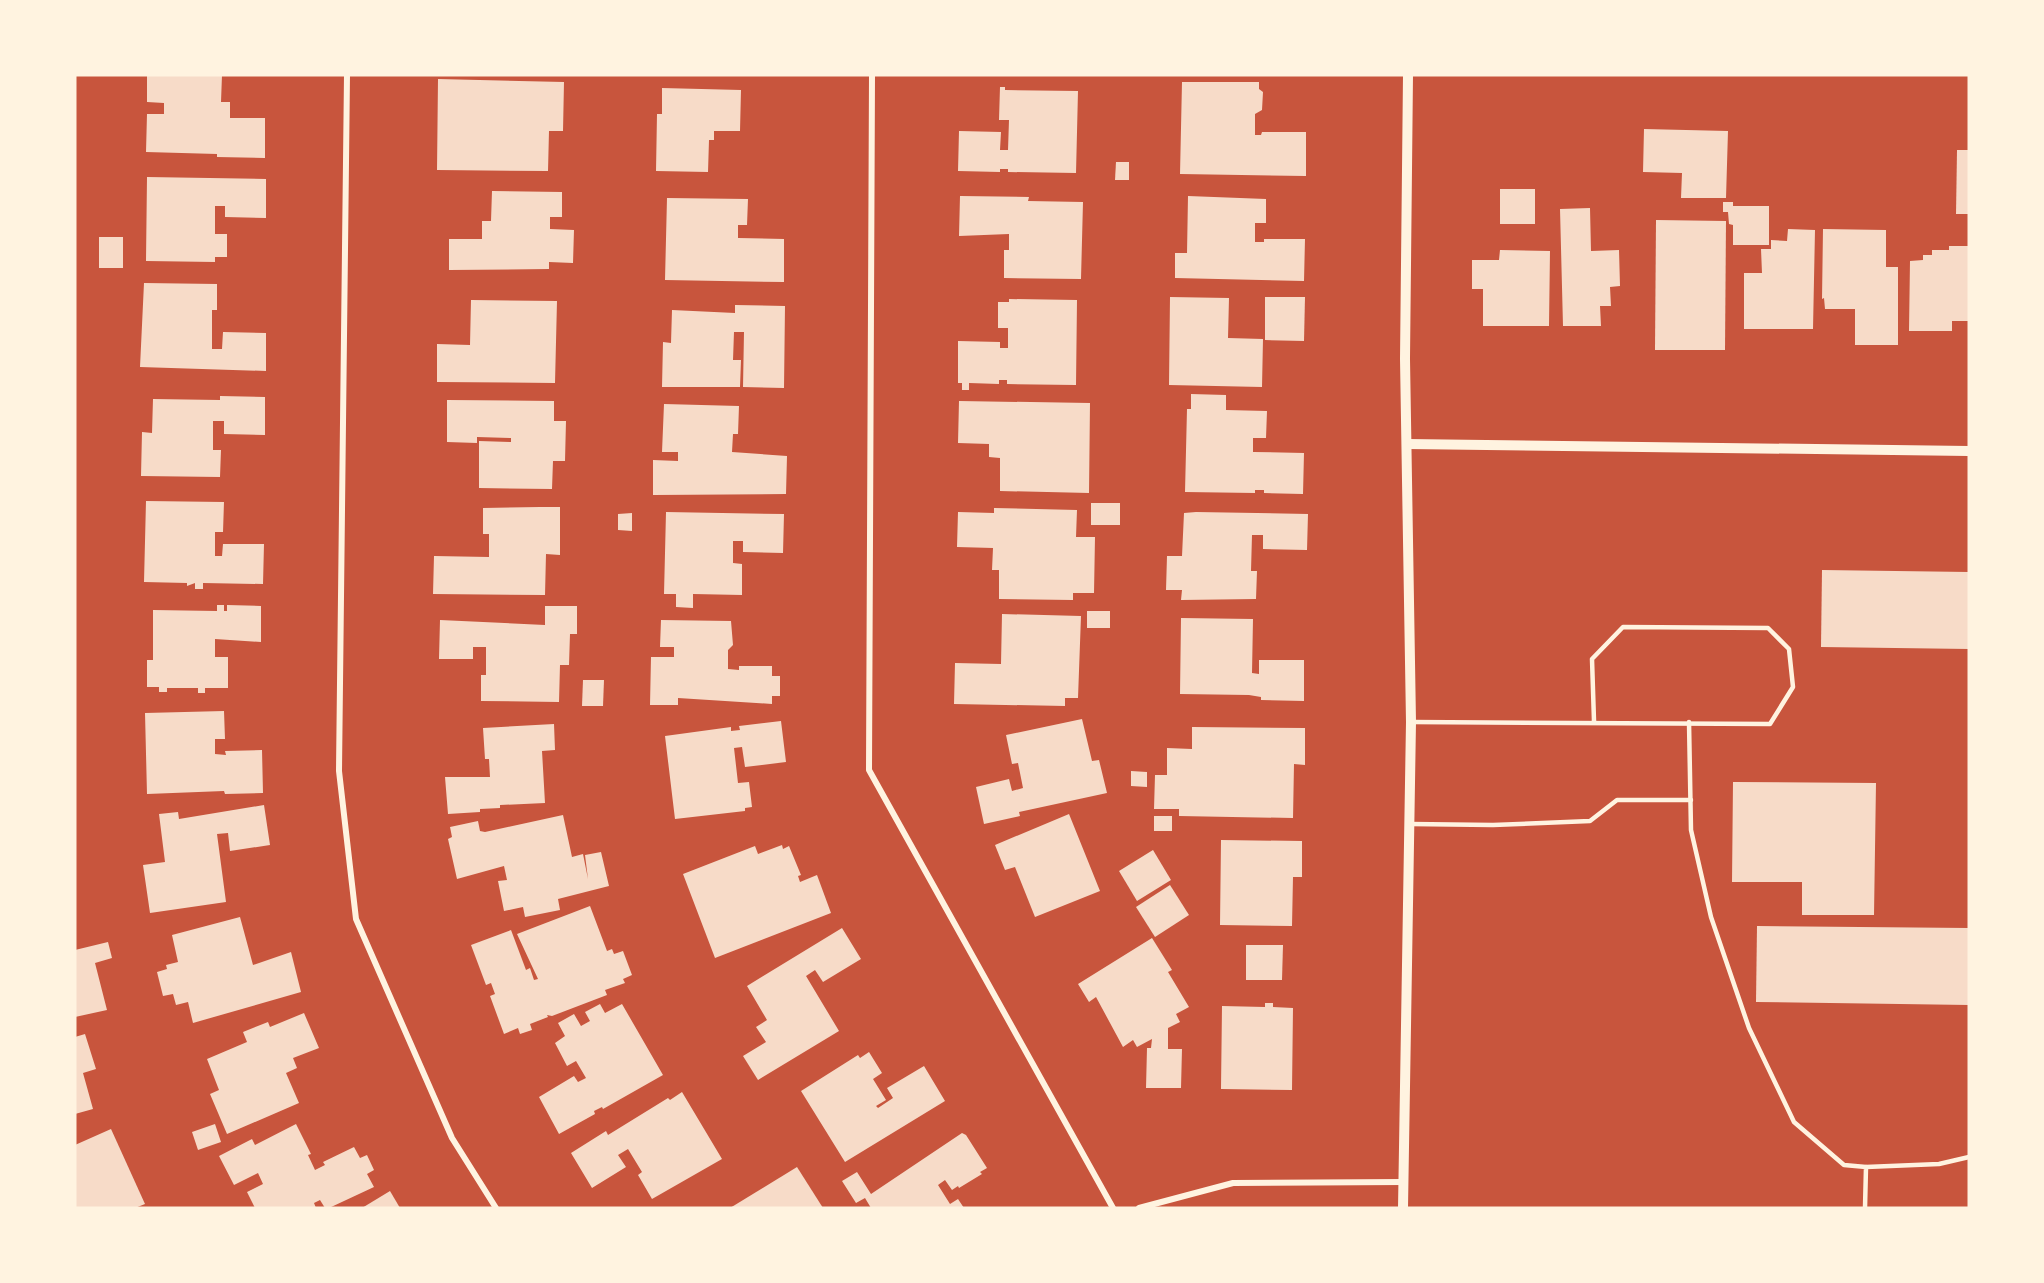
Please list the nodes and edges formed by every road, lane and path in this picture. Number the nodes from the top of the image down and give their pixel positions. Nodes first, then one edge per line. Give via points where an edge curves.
1 (347, 75) edge
2 (872, 75) edge
3 (1408, 75) edge
4 (1407, 444) junction
5 (1969, 451) edge
6 (1594, 721) junction
7 (1411, 722) junction
8 (1689, 722) junction
9 (1691, 800) junction
10 (1410, 824) junction
11 (1969, 1157) edge
12 (1866, 1167) junction
13 (1404, 1182) junction
14 (496, 1208) edge
15 (1113, 1208) edge
16 (1139, 1208) edge
17 (1403, 1208) edge
18 (1865, 1208) edge

1 - 14 street via 339,771 356,919 452,1138
2 - 15 street via 869,770
3 - 4 street
4 - 5 street
4 - 7 street
6 - 7 lane
6 - 8 lane
6 - 8 lane via 1592,659 1623,627 1767,628 1789,649 1793,687 1770,724
7 - 10 street
8 - 9 lane
9 - 10 lane via 1617,800 1590,821
9 - 12 lane via 1691,830 1711,917 1749,1028 1794,1122 1844,1165
10 - 13 street
11 - 12 lane via 1939,1164
12 - 18 lane
13 - 16 street via 1233,1183
13 - 17 street

